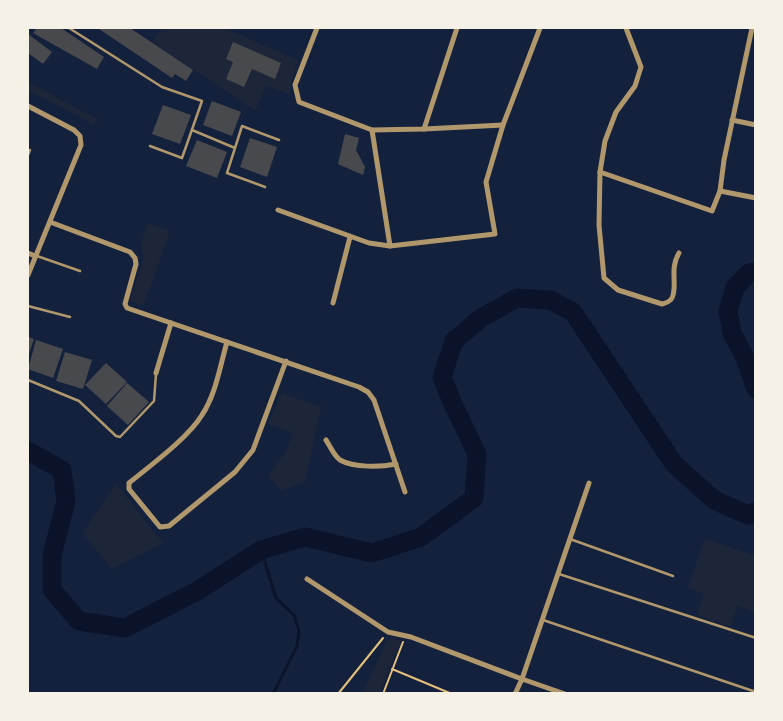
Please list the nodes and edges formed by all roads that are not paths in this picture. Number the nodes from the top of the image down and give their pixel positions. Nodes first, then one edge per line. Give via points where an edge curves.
1 (69, 28) edge
2 (317, 28) edge
3 (457, 28) edge
4 (540, 28) edge
5 (626, 28) edge
6 (753, 32) edge
7 (28, 106) edge
8 (732, 120) junction
9 (503, 125) junction
10 (756, 125) edge
11 (424, 129) junction
12 (192, 130) junction
13 (372, 130) junction
14 (279, 140) dead end
15 (150, 146) dead end
16 (235, 148) junction
17 (30, 150) dead end
18 (28, 155) edge
19 (600, 172) junction
20 (265, 187) dead end
21 (720, 191) junction
22 (756, 198) edge
23 (278, 210) dead end
24 (50, 222) junction
25 (350, 236) junction
26 (390, 246) junction
27 (28, 253) edge
28 (679, 253) dead end
29 (35, 256) junction
30 (80, 271) dead end
31 (28, 275) edge
32 (333, 303) dead end
33 (28, 306) edge
34 (70, 316) dead end
35 (171, 323) junction
36 (227, 342) junction
37 (286, 361) junction
38 (156, 373) joint
39 (28, 380) edge
40 (326, 440) dead end
41 (396, 464) junction
42 (589, 483) dead end
43 (405, 492) dead end
44 (570, 539) junction
45 (559, 574) junction
46 (673, 576) dead end
47 (307, 579) dead end
48 (543, 620) junction
49 (756, 638) edge
50 (522, 679) junction
51 (756, 692) edge
52 (515, 694) edge
53 (565, 694) edge

1 - 12 lane via 162,87 202,101
2 - 13 street via 295,85 299,102
3 - 11 street
4 - 9 street
5 - 19 street via 641,67 635,86 616,112 605,141
6 - 8 street
7 - 24 street via 80,136 81,144
8 - 10 street
8 - 21 street
9 - 11 street
9 - 26 street via 486,182 495,234
11 - 13 street
12 - 15 lane via 182,158
12 - 16 lane
13 - 26 street
14 - 16 lane via 242,126
16 - 20 lane via 227,173
17 - 18 lane
19 - 21 street via 712,211
19 - 28 street via 604,278 618,290 662,304 673,297 674,261
21 - 22 street
23 - 25 street
24 - 29 street
24 - 35 street via 130,252 136,264 125,304 127,308
25 - 26 street
25 - 32 street
27 - 29 street
29 - 30 lane
29 - 31 street
33 - 34 lane
35 - 36 street
35 - 38 street
36 - 37 street
36 - 37 street via 203,415 129,483 129,490 160,526 169,526 247,459 259,438
37 - 41 street via 368,392 374,400
38 - 39 lane via 154,401 120,437 80,401
40 - 41 street via 341,460 376,467
41 - 43 street
42 - 44 street
44 - 45 street
44 - 46 lane
45 - 48 street
45 - 49 lane
47 - 50 street via 388,632
48 - 50 street
48 - 51 lane
50 - 52 street
50 - 53 street

